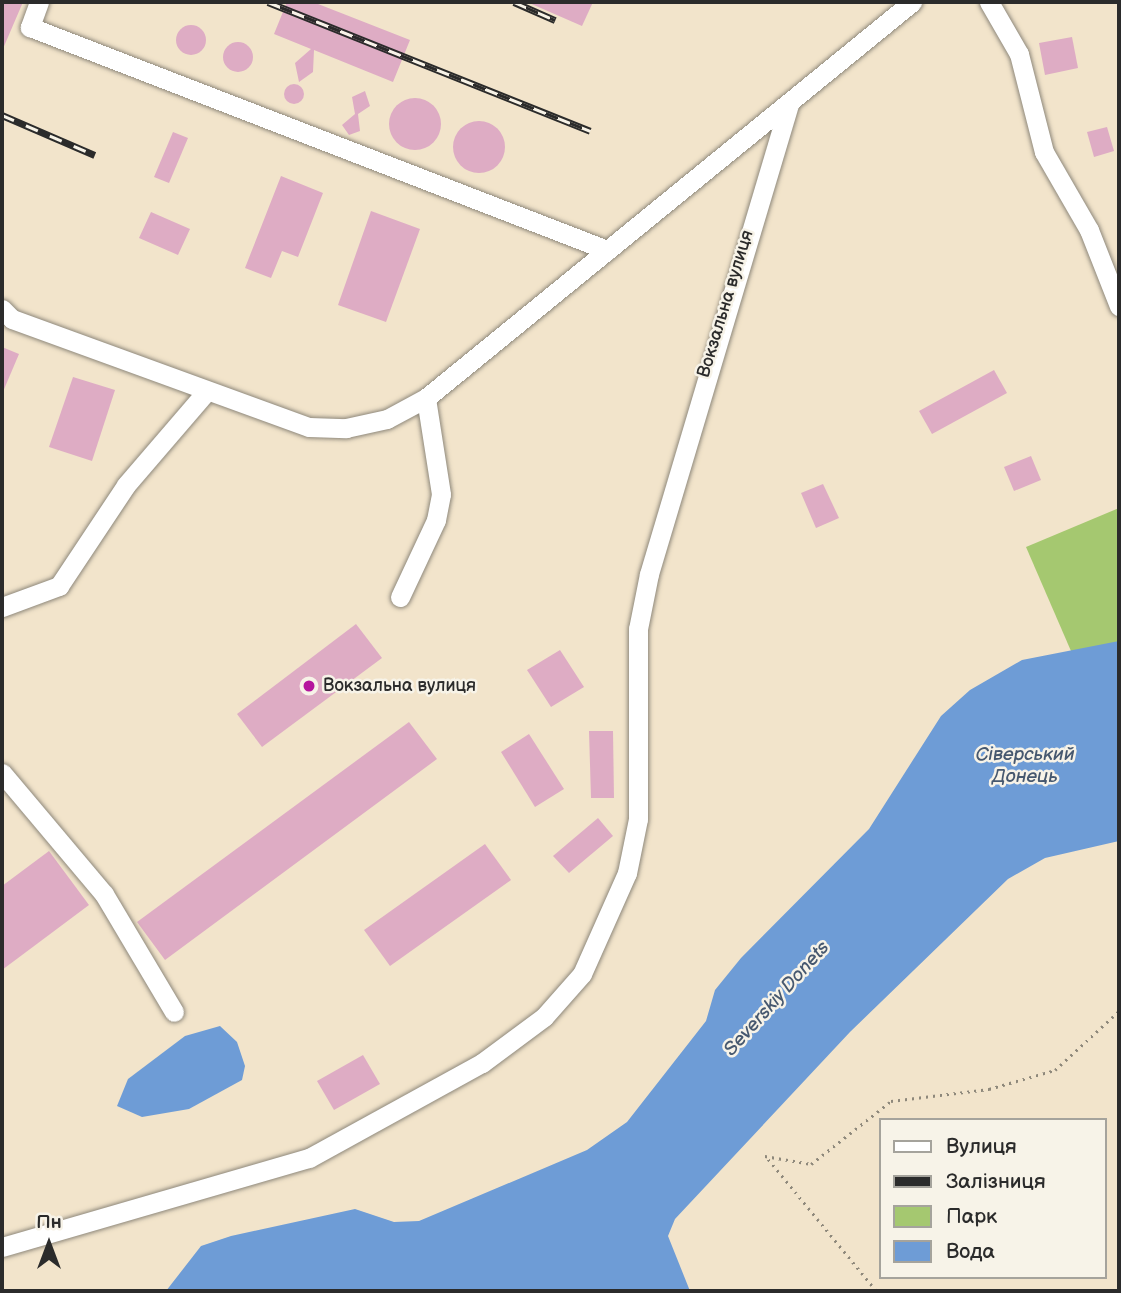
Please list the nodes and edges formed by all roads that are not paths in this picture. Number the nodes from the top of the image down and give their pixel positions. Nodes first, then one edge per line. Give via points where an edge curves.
1 (39, 2) edge
2 (912, 2) edge
3 (989, 2) edge
4 (789, 105) junction
5 (607, 250) junction
6 (1119, 306) edge
7 (2, 309) edge
8 (205, 393) junction
9 (426, 398) junction
10 (400, 597) dead end
11 (2, 607) edge
12 (2, 774) edge
13 (174, 1012) dead end
14 (2, 1247) edge

1 - 5 street via 30,27
2 - 4 street
3 - 6 street via 1019,54 1044,152 1089,230
4 - 5 street
4 - 14 street, Вокзальна вулиця via 649,574 638,629 640,798 627,873 582,974 544,1017 482,1063 362,1133 253,1180
5 - 9 street
7 - 8 street via 12,319
8 - 9 street via 309,428 346,428 387,419
8 - 11 street via 126,485 59,586
9 - 10 street via 441,494 436,520
12 - 13 street via 104,894

